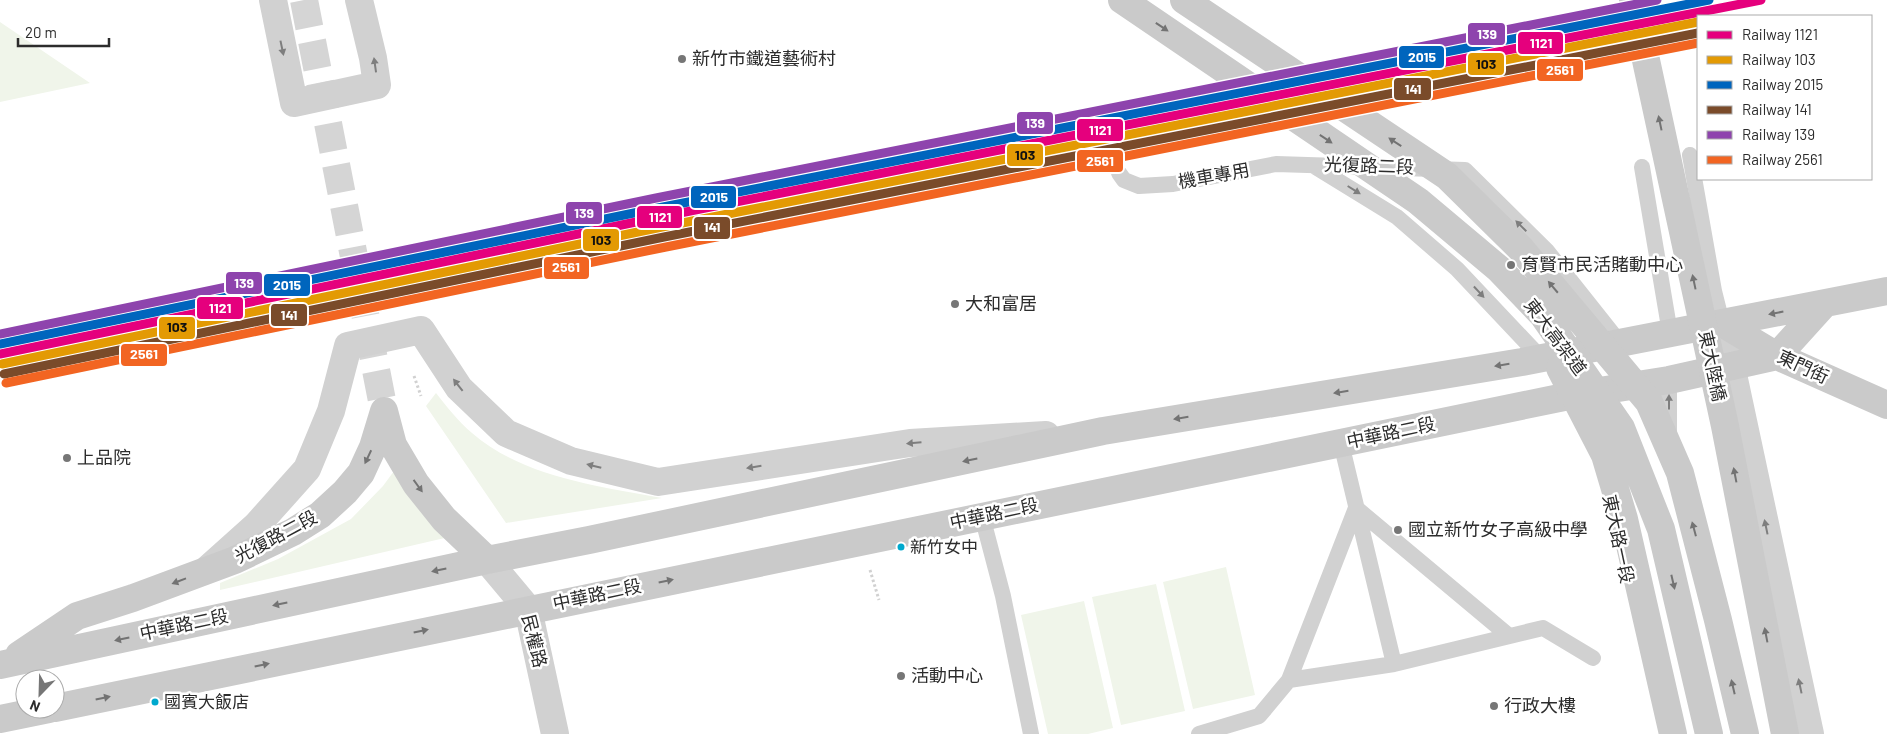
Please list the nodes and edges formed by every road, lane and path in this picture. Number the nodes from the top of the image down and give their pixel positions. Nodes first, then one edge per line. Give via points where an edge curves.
1 (273, 0) edge
2 (359, 0) edge
3 (1122, 0) edge
4 (1184, 0) edge
5 (1633, 0) edge
6 (1690, 155) dead end
7 (1312, 164) junction
8 (1642, 167) dead end
9 (1119, 174) dead end
10 (1418, 202) junction
11 (1887, 291) edge
12 (1824, 304) junction
13 (1722, 323) junction
14 (1677, 332) junction
15 (1620, 343) junction
16 (1777, 356) junction
17 (1541, 358) junction
18 (1732, 366) junction
19 (1670, 380) junction
20 (1574, 395) junction
21 (1887, 405) edge
22 (1103, 432) junction
23 (1341, 443) junction
24 (1669, 459) dead end
25 (1646, 464) dead end
26 (1356, 508) junction
27 (982, 516) junction
28 (487, 560) junction
29 (868, 562) dead end
30 (206, 570) junction
31 (879, 600) dead end
32 (528, 609) junction
33 (1509, 636) junction
34 (1593, 658) dead end
35 (3, 664) edge
36 (1394, 664) junction
37 (1289, 680) junction
38 (65, 706) edge
39 (15, 716) edge
40 (0, 719) edge
41 (555, 734) edge
42 (1031, 734) edge
43 (1199, 734) edge
44 (1660, 734) edge
45 (1673, 734) edge
46 (1709, 734) edge
47 (1744, 734) edge
48 (1785, 734) edge
49 (1810, 734) edge

1 -> 2 street via 294,104 377,85 374,58
3 -> 10 street, 東大高架道, bridge
47 -> 4 street, 東大高架道, bridge via 1680,473 1649,402 1521,249 1447,176
48 -> 5 street, 東大陸橋, bridge via 1725,426
6 - 13 lane
7 - 9 lane, 機車專用 via 1276,164 1173,184 1139,186 1124,180
15 -> 7 lane, 光復路二段 via 1547,251 1465,170
7 -> 17 lane, 光復路二段 via 1398,217 1457,269
8 - 14 lane
10 - 45 street, bridge via 1563,371 1605,455 1624,519
10 -> 46 street, 東大高架道, bridge via 1499,269 1542,315 1620,428 1661,529
11 - 12 street, 中華路二段
12 -> 13 street, 中華路二段
12 - 16 street
13 - 14 street, 中華路二段
13 - 16 street, 東門街
13 - 18 street
14 - 15 street, 中華路二段
14 - 18 lane
15 - 17 street, 中華路二段
16 - 18 street, 中華路二段
16 - 21 street, 東門街
17 - 20 street, 東大路一段
17 -> 22 street, 中華路二段
18 - 19 street, 中華路二段
49 -> 18 street
19 - 20 street, 中華路二段
24 -> 19 lane
20 - 23 street, 中華路二段
20 - 25 lane via 1634,423
20 - 44 street, 東大路一段 via 1604,474
22 -> 28 street, 中華路二段
22 -> 30 street, 中華路二段 via 910,443 658,482 572,461 506,433 459,388 421,330 348,346 331,411 307,469 256,526
23 - 26 lane
23 - 27 street, 中華路二段
26 - 33 lane
26 - 36 lane
26 - 37 lane
32 -> 27 street, 中華路二段
27 - 42 lane via 1003,596
28 - 30 street, 光復路二段 via 444,519 416,484 393,445 384,411 361,473 326,509 293,532
28 - 32 street, 民權路
28 -> 35 street, 中華路二段
29 - 31 path
30 -> 35 street, 光復路二段 via 77,616
38 -> 32 street, 中華路二段
32 - 41 street, 民權路
33 - 34 lane via 1543,628
33 - 36 lane
36 - 37 lane
37 - 43 lane via 1259,716
39 - 40 street

